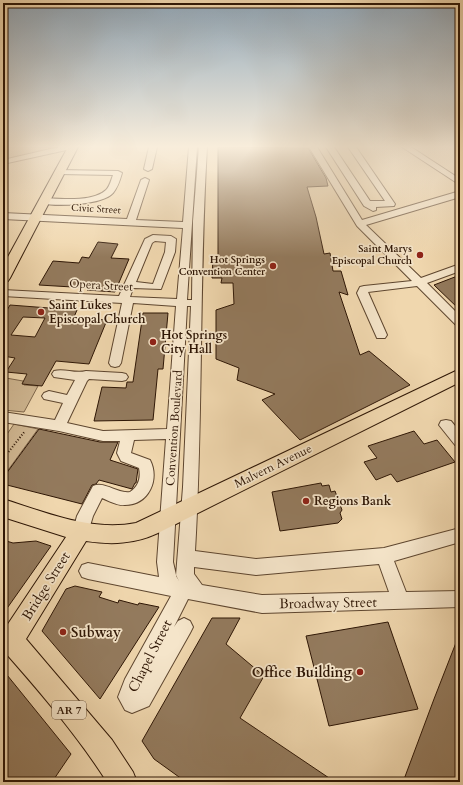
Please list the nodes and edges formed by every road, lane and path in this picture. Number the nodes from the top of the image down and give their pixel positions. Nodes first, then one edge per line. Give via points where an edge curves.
1 (54, 184) edge
2 (114, 184) edge
3 (144, 184) edge
4 (191, 184) edge
5 (201, 184) edge
6 (335, 184) edge
7 (361, 184) edge
8 (371, 184) edge
9 (460, 194) edge
10 (44, 201) junction
11 (367, 204) junction
12 (3, 216) edge
13 (36, 218) junction
14 (385, 218) junction
15 (130, 222) junction
16 (360, 224) junction
17 (187, 225) junction
18 (460, 267) edge
19 (3, 278) edge
20 (418, 283) junction
21 (129, 285) junction
22 (3, 293) edge
23 (125, 300) junction
24 (182, 303) junction
25 (197, 303) junction
26 (460, 322) edge
27 (381, 336) dead end
28 (115, 363) dead end
29 (58, 374) dead end
30 (460, 375) edge
31 (84, 376) junction
32 (122, 377) dead end
33 (49, 396) dead end
34 (71, 400) junction
35 (3, 417) edge
36 (33, 421) junction
37 (446, 425) dead end
38 (60, 426) junction
39 (174, 434) junction
40 (128, 436) junction
41 (460, 441) edge
42 (3, 459) edge
43 (190, 507) junction
44 (3, 508) edge
45 (168, 518) junction
46 (81, 531) junction
47 (460, 535) edge
48 (384, 556) junction
49 (186, 558) junction
50 (88, 571) dead end
51 (184, 590) junction
52 (460, 599) edge
53 (401, 601) junction
54 (184, 627) dead end
55 (7, 640) edge
56 (123, 782) edge

1 - 10 main road
2 - 10 street via 106,194 92,199
3 - 15 street
4 - 17 street, Convention Boulevard
5 - 25 street, Convention Boulevard
6 - 16 street
7 - 11 street
8 - 11 street via 392,204
9 - 14 street
10 - 13 main road
11 - 14 street
12 - 13 street, Civic Street
13 - 15 street, Civic Street
13 - 19 main road
14 - 16 street
15 - 17 street, Civic Street
16 - 20 street
17 - 24 street, Convention Boulevard
18 - 20 street
20 - 26 street
20 - 27 street via 364,289 362,293
21 - 21 street via 148,241 153,238 171,239 170,252 157,287
21 - 23 street
22 - 23 street, Opera Street
23 - 24 street, Opera Street
23 - 28 street
24 - 25 street, Opera Street
24 - 39 street, Convention Boulevard
25 - 43 street, Convention Boulevard
29 - 31 street
30 - 43 main road, Malvern Avenue
31 - 32 street
31 - 34 street
33 - 34 street
34 - 38 street
35 - 36 street
36 - 38 street
36 - 42 path
37 - 41 street
38 - 40 street via 103,436
39 - 40 street
39 - 45 street, Convention Boulevard
40 - 46 street via 124,453 126,457 145,464 148,478 136,497 125,499 98,490 84,516
43 - 45 main road, Malvern Avenue
43 - 49 street
44 - 46 main road, Malvern Avenue
45 - 46 main road, Malvern Avenue via 133,533 105,535
45 - 51 street via 165,562 167,575
46 - 55 main road, Bridge Street
47 - 48 street
48 - 49 street via 256,567
48 - 53 street
49 - 51 street
50 - 51 street, Broadway Street
51 - 53 street, Broadway Street via 262,604
51 - 54 street, Chapel Street via 132,686 128,697 132,703 142,699
52 - 53 street, Broadway Street
55 - 56 main road, AR 7 via 32,664 102,750

